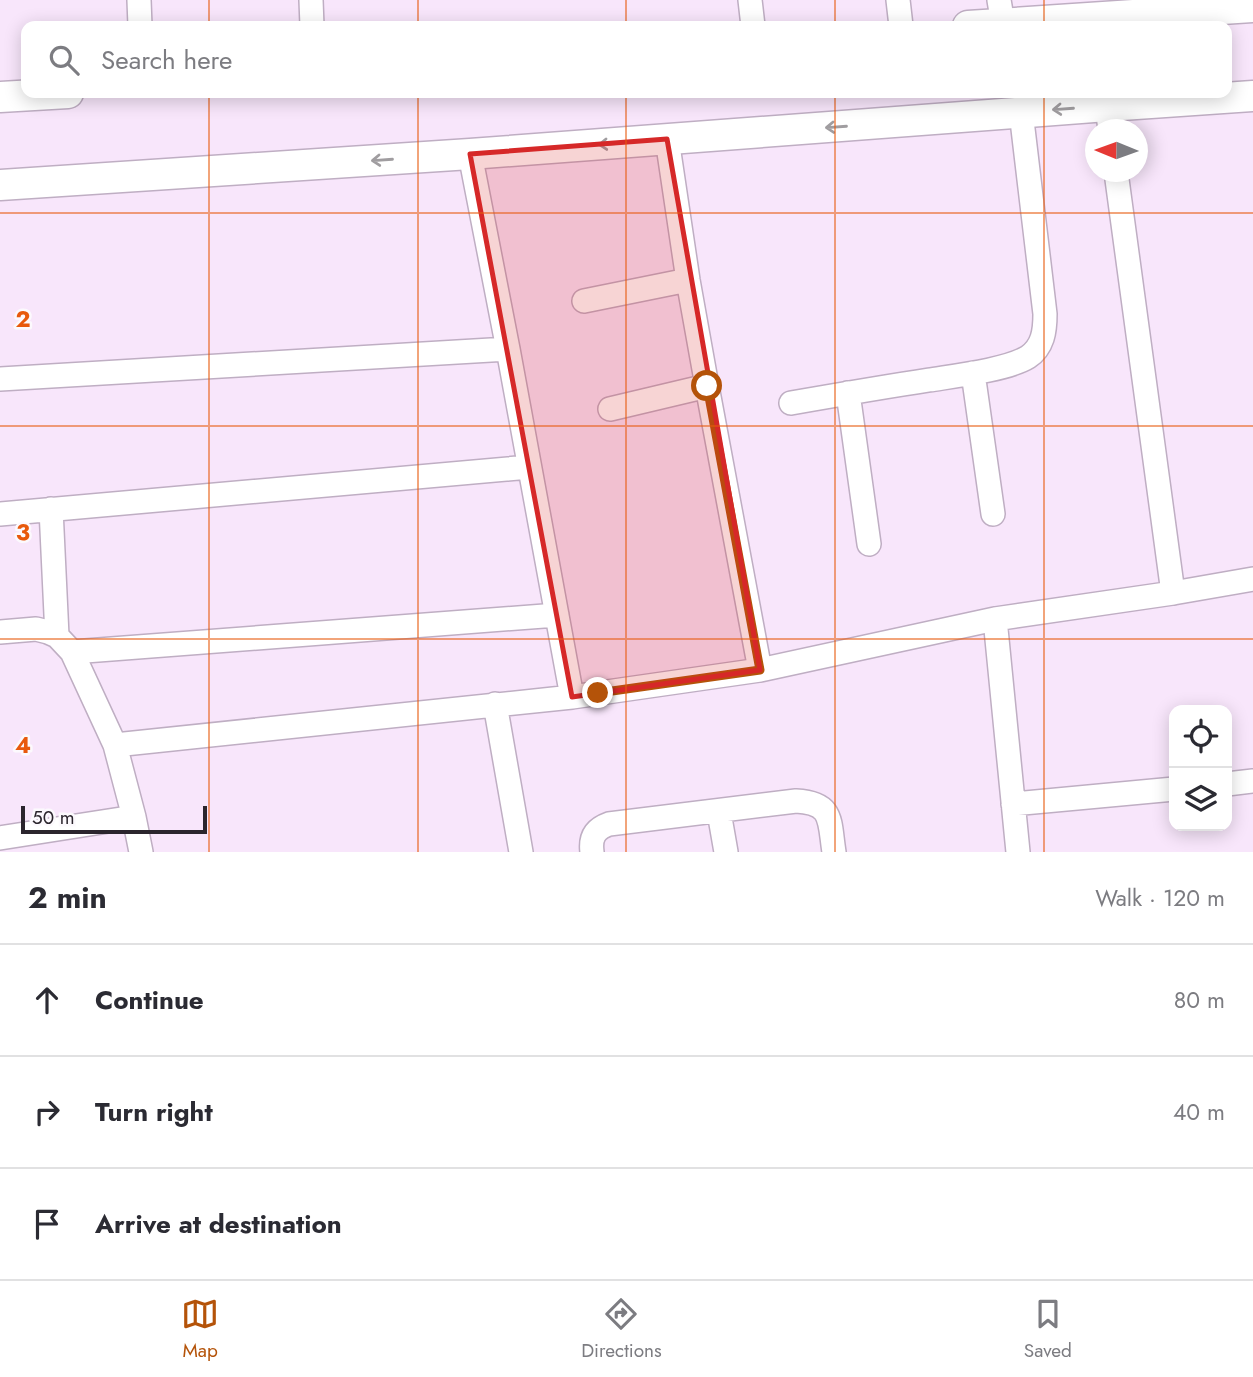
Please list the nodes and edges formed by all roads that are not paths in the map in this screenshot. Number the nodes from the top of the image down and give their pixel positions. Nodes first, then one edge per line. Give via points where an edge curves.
1 (138, 0) edge
2 (311, 0) edge
3 (750, 0) edge
4 (898, 0) edge
5 (1253, 7) edge
6 (1001, 12) edge
7 (140, 21) edge
8 (312, 21) edge
9 (752, 21) edge
10 (900, 21) edge
11 (980, 21) edge
12 (21, 96) edge
13 (1253, 96) edge
14 (0, 97) edge
15 (1021, 112) junction
16 (1109, 118) edge
17 (667, 139) junction
18 (470, 154) junction
19 (1117, 182) edge
20 (0, 185) edge
21 (688, 280) junction
22 (584, 301) dead end
23 (508, 349) junction
24 (973, 373) junction
25 (0, 379) edge
26 (707, 386) junction
27 (848, 393) junction
28 (791, 403) dead end
29 (610, 409) dead end
30 (530, 467) junction
31 (51, 509) junction
32 (0, 514) edge
33 (993, 514) dead end
34 (869, 544) dead end
35 (1253, 579) edge
36 (1173, 593) junction
37 (557, 614) junction
38 (995, 619) junction
39 (0, 632) edge
40 (65, 644) junction
41 (760, 670) junction
42 (572, 697) junction
43 (495, 704) junction
44 (115, 745) junction
45 (1253, 781) edge
46 (1232, 783) edge
47 (1169, 789) edge
48 (1013, 804) junction
49 (719, 812) junction
50 (134, 817) junction
51 (0, 838) edge
52 (41, 842) edge
53 (141, 852) edge
54 (521, 852) edge
55 (592, 852) edge
56 (726, 852) edge
57 (834, 852) edge
58 (1018, 852) edge

1 - 7 street
2 - 8 street
3 - 9 street
4 - 10 street
5 - 6 street
6 - 11 street
12 - 14 street
13 - 16 street
16 -> 15 street
15 -> 17 street
15 - 24 street via 1045,329 1042,342 1030,356
17 -> 18 street
17 - 21 street
18 -> 20 street
18 - 23 street
19 - 36 street
21 - 22 street
21 - 26 street
23 - 25 street
23 - 30 street
24 - 27 street
24 - 33 street
26 - 29 street
26 - 41 street
27 - 28 street
27 - 34 street
30 - 31 street
30 - 37 street
31 - 32 street
31 - 40 street
35 - 36 street
36 - 38 street
37 - 40 street
37 - 42 street
38 - 41 street
38 - 48 street
39 - 40 street via 36,629
40 - 44 street
41 - 42 street
42 - 43 street
43 - 44 street
43 - 54 street
44 - 50 street
45 - 46 street
47 - 48 street
48 - 58 street
49 - 55 street via 609,824 593,835
49 - 56 street
49 - 57 street via 796,801 817,804 829,819
50 - 52 street
50 - 53 street
51 - 52 street

